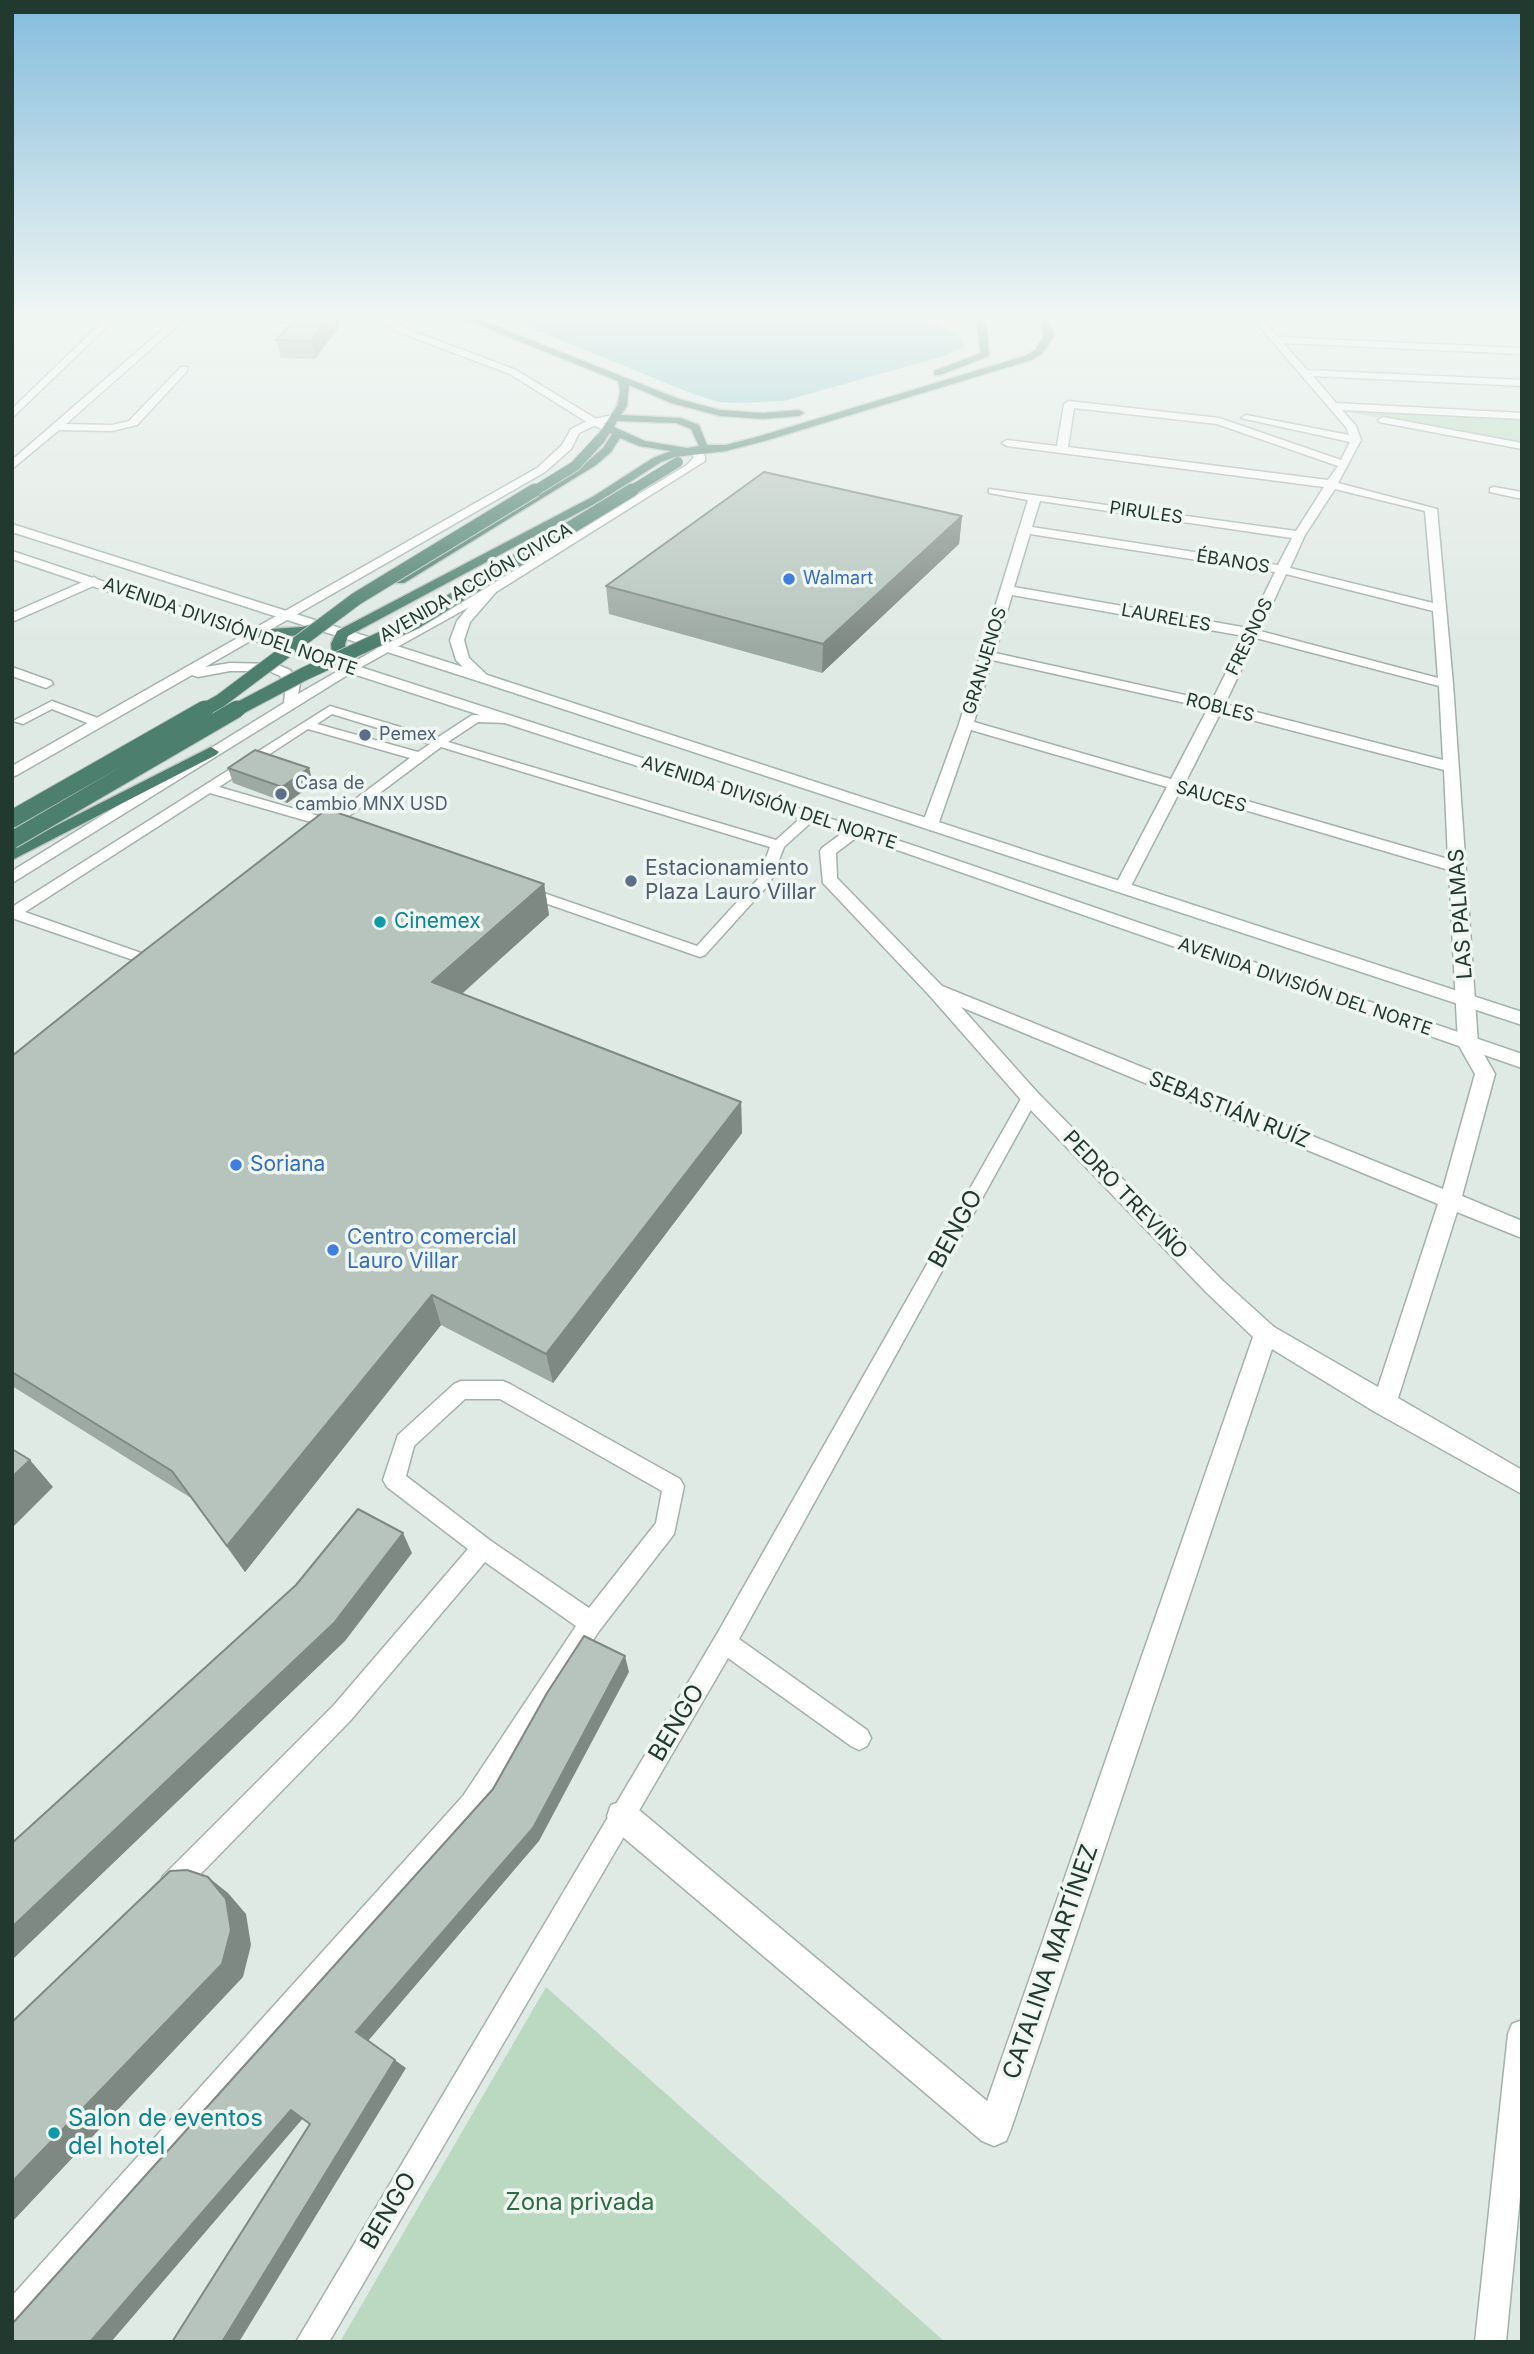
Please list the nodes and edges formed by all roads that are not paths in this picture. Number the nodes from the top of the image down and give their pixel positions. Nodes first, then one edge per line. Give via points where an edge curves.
1 (56, 428) edge
2 (581, 428) edge
3 (607, 428) edge
4 (618, 428) edge
5 (695, 428) edge
6 (798, 428) edge
7 (1065, 428) edge
8 (1238, 428) edge
9 (1296, 428) edge
10 (1352, 428) edge
11 (1433, 428) edge
12 (610, 429) junction
13 (740, 432) dead end
14 (1356, 440) junction
15 (1007, 443) dead end
16 (12, 446) edge
17 (1522, 446) edge
18 (698, 448) junction
19 (1062, 449) junction
20 (30, 451) junction
21 (1344, 465) junction
22 (12, 466) edge
23 (1330, 484) junction
24 (1494, 490) dead end
25 (548, 491) junction
26 (993, 491) dead end
27 (1522, 496) edge
28 (1035, 497) junction
29 (598, 498) junction
30 (12, 528) edge
31 (1024, 529) junction
32 (1299, 535) junction
33 (12, 555) edge
34 (1284, 570) junction
35 (94, 582) junction
36 (491, 589) junction
37 (1007, 590) junction
38 (1439, 609) junction
39 (286, 616) junction
40 (12, 618) edge
41 (321, 627) junction
42 (1251, 633) junction
43 (254, 634) junction
44 (342, 635) junction
45 (383, 648) junction
46 (987, 655) junction
47 (349, 668) junction
48 (12, 671) edge
49 (483, 678) junction
50 (175, 680) junction
51 (46, 684) dead end
52 (1446, 684) junction
53 (463, 705) junction
54 (1217, 706) junction
55 (282, 710) junction
56 (507, 719) junction
57 (19, 721) dead end
58 (467, 722) junction
59 (99, 723) junction
60 (966, 724) junction
61 (305, 726) junction
62 (439, 743) junction
63 (211, 752) junction
64 (419, 758) junction
65 (1451, 767) junction
66 (12, 772) edge
67 (1175, 787) junction
68 (208, 788) junction
69 (835, 794) junction
70 (810, 817) junction
71 (12, 819) edge
72 (331, 823) junction
73 (930, 825) junction
74 (855, 831) junction
75 (356, 832) edge
76 (12, 840) edge
77 (309, 840) edge
78 (778, 845) junction
79 (12, 855) edge
80 (1457, 867) junction
81 (12, 878) edge
82 (510, 886) edge
83 (1123, 886) junction
84 (13, 913) edge
85 (150, 961) edge
86 (936, 991) junction
87 (1467, 1002) junction
88 (1522, 1018) edge
89 (1468, 1044) junction
90 (1522, 1061) edge
91 (1030, 1097) junction
92 (1450, 1200) junction
93 (1522, 1230) edge
94 (1266, 1334) junction
95 (1384, 1405) junction
96 (1522, 1483) edge
97 (483, 1548) junction
98 (591, 1622) junction
99 (725, 1642) junction
100 (859, 1738) dead end
101 (622, 1815) junction
102 (152, 1904) edge
103 (1522, 2034) edge
104 (12, 2319) edge
105 (311, 2342) edge
106 (1490, 2342) edge

1 - 20 street
2 - 39 street via 568,447 541,470
3 - 12 street
4 - 12 highway
5 - 18 highway
6 - 18 highway via 726,448
7 - 19 street
8 - 21 street
9 - 14 street
10 - 14 street
11 - 17 street
12 - 18 highway via 643,444
12 - 25 highway via 607,450
12 - 71 highway, bridge via 575,466 356,599 220,701
13 - 18 highway
14 - 21 street, FRESNOS
15 - 19 street
16 - 20 street
18 - 29 highway via 657,460
18 - 36 street, AVENIDA ACCIÓN CIVICA via 699,461 691,467
18 - 76 highway, AVENIDA ACCIÓN CIVICA, bridge via 416,622 236,710
19 - 23 street
20 - 22 street
21 - 23 street, FRESNOS
23 - 32 street, FRESNOS
23 - 38 street, LAS PALMAS via 1431,509
24 - 27 street
25 - 29 highway via 578,490
25 - 41 highway
26 - 28 street, PIRULES
28 - 31 street, GRANJENOS
28 - 32 street, PIRULES
29 - 44 highway
30 - 39 street, AVENIDA DIVISIÓN DEL NORTE
31 - 34 street, ÉBANOS
31 - 37 street, GRANJENOS
32 - 34 street, FRESNOS
33 - 35 street, AVENIDA DIVISIÓN DEL NORTE
34 - 38 street, ÉBANOS
34 - 42 street, FRESNOS
35 - 40 street
35 - 43 street, AVENIDA DIVISIÓN DEL NORTE
36 - 45 street, AVENIDA ACCIÓN CIVICA
36 - 49 street via 464,621 457,640 463,660
37 - 42 street, LAURELES
37 - 46 street, GRANJENOS
38 - 52 street, LAS PALMAS
39 - 41 street, AVENIDA DIVISIÓN DEL NORTE
39 - 43 street
41 - 43 highway
41 - 44 street, AVENIDA DIVISIÓN DEL NORTE
42 - 52 street, LAURELES
42 - 54 street, FRESNOS
43 - 47 street, AVENIDA DIVISIÓN DEL NORTE
43 - 50 street
44 - 45 street, AVENIDA DIVISIÓN DEL NORTE
44 - 47 highway via 338,644
45 - 47 street, AVENIDA ACCIÓN CIVICA
45 - 49 street, AVENIDA DIVISIÓN DEL NORTE
46 - 54 street, ROBLES
46 - 60 street, GRANJENOS
47 - 53 street, AVENIDA DIVISIÓN DEL NORTE
47 - 55 street, AVENIDA ACCIÓN CIVICA
48 - 51 street
49 - 69 street, AVENIDA DIVISIÓN DEL NORTE
50 - 55 street via 230,667 271,667 285,673 293,684
50 - 59 street
52 - 65 street, LAS PALMAS
53 - 56 street, AVENIDA DIVISIÓN DEL NORTE
53 - 58 lane
54 - 65 street, ROBLES
54 - 67 street, FRESNOS
55 - 63 street, AVENIDA ACCIÓN CIVICA
56 - 58 lane
56 - 70 street, AVENIDA DIVISIÓN DEL NORTE
57 - 59 lane via 52,705
58 - 62 lane
59 - 66 street
60 - 67 street, SAUCES
60 - 73 street, GRANJENOS
61 - 62 lane via 330,710
61 - 64 lane
61 - 68 lane
62 - 64 lane
62 - 78 lane
63 - 79 highway
63 - 81 street, AVENIDA ACCIÓN CIVICA
64 - 72 lane
65 - 80 street, LAS PALMAS
67 - 80 street, SAUCES
67 - 83 street, FRESNOS
68 - 72 lane
68 - 84 lane
69 - 70 street
69 - 73 street, AVENIDA DIVISIÓN DEL NORTE
70 - 74 street, AVENIDA DIVISIÓN DEL NORTE
70 - 78 lane
72 - 75 lane
72 - 77 lane
73 - 83 street, AVENIDA DIVISIÓN DEL NORTE
74 - 86 street, PEDRO TREVIÑO via 828,851 829,879
74 - 89 street, AVENIDA DIVISIÓN DEL NORTE
78 - 82 lane via 765,880 700,952
80 - 87 street, LAS PALMAS
83 - 87 street, AVENIDA DIVISIÓN DEL NORTE
84 - 85 lane
86 - 91 street, PEDRO TREVIÑO
86 - 92 street, SEBASTIÁN RUÍZ
87 - 88 street, AVENIDA DIVISIÓN DEL NORTE
87 - 89 street, LAS PALMAS
89 - 90 street, AVENIDA DIVISIÓN DEL NORTE
89 - 92 street, LAS PALMAS via 1485,1074
91 - 94 street, PEDRO TREVIÑO via 1213,1286
91 - 99 lane, BENGO
92 - 93 street, SEBASTIÁN RUÍZ
92 - 95 street, LAS PALMAS
94 - 95 street, PEDRO TREVIÑO
94 - 101 street, CATALINA MARTÍNEZ via 994,2129
95 - 96 street, PEDRO TREVIÑO
97 - 98 lane
97 - 98 lane via 394,1480 405,1441 461,1390 503,1390 673,1486 666,1527
97 - 102 lane via 342,1713
98 - 104 lane via 472,1805
99 - 100 lane
99 - 101 lane, BENGO
101 - 105 lane, BENGO
103 - 106 lane

